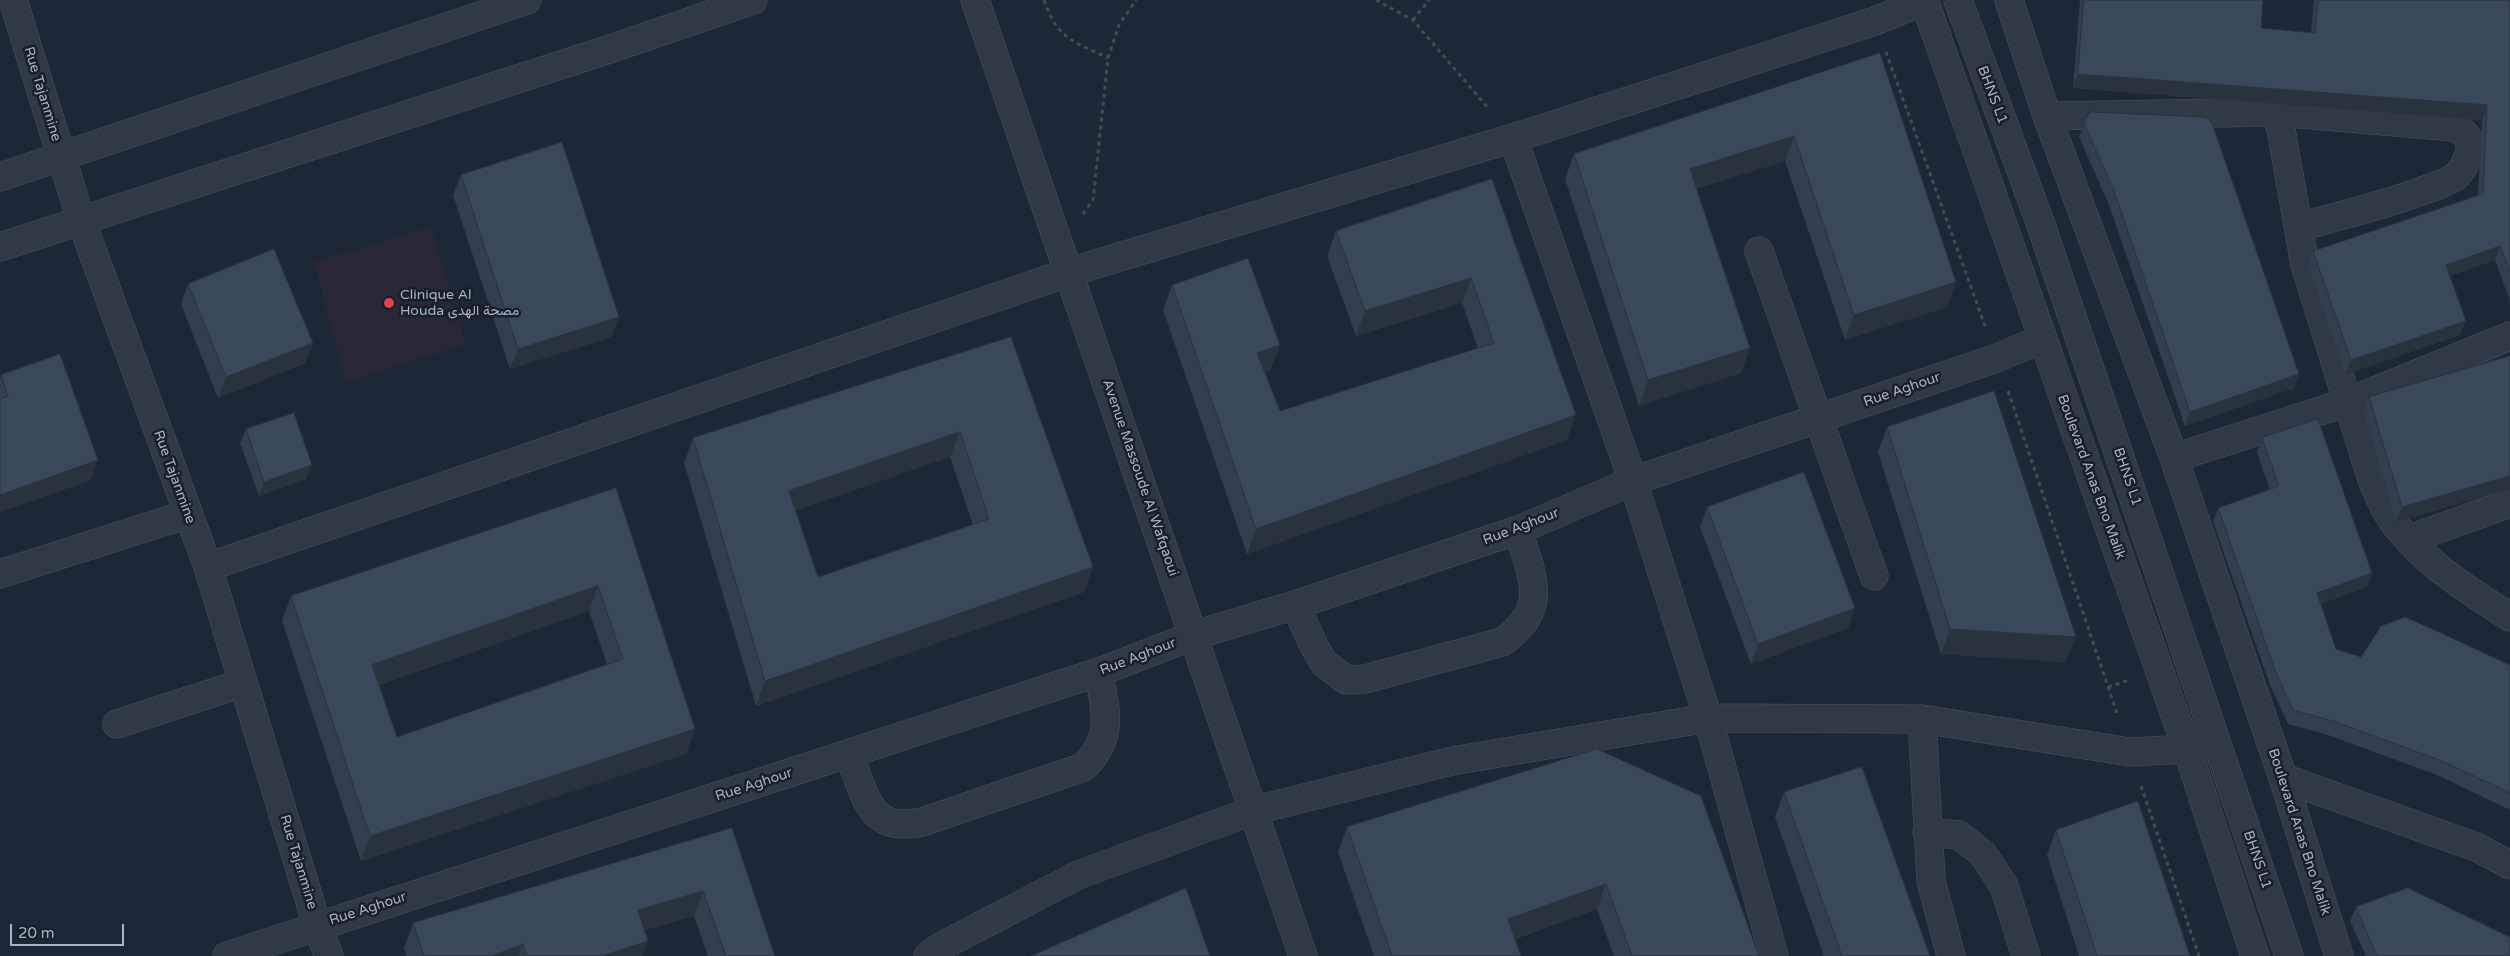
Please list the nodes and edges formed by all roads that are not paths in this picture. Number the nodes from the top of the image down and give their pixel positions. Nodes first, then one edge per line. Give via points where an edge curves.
1 (13, 0) edge
2 (527, 0) edge
3 (752, 0) edge
4 (975, 0) edge
5 (1924, 0) edge
6 (1958, 0) edge
7 (1970, 0) edge
8 (2009, 0) edge
9 (2278, 112) junction
10 (2047, 116) junction
11 (1513, 138) junction
12 (62, 156) junction
13 (0, 177) edge
14 (81, 220) junction
15 (2298, 227) junction
16 (0, 247) edge
17 (1759, 251) dead end
18 (1070, 272) junction
19 (2510, 336) edge
20 (2042, 339) junction
21 (2348, 402) junction
22 (1819, 418) junction
23 (2174, 458) junction
24 (1633, 481) junction
25 (2510, 503) edge
26 (188, 514) junction
27 (1518, 530) junction
28 (2410, 539) junction
29 (208, 567) junction
30 (0, 574) edge
31 (1874, 576) dead end
32 (1296, 605) junction
33 (2510, 617) edge
34 (1195, 635) junction
35 (1099, 672) junction
36 (243, 683) junction
37 (1708, 718) junction
38 (1922, 719) junction
39 (117, 724) dead end
40 (2187, 749) junction
41 (849, 754) junction
42 (2283, 778) junction
43 (1252, 811) junction
44 (1927, 832) junction
45 (2510, 864) edge
46 (317, 925) junction
47 (227, 956) edge
48 (329, 956) edge
49 (928, 956) edge
50 (1303, 956) edge
51 (1774, 956) edge
52 (1952, 956) edge
53 (2026, 956) edge
54 (2255, 956) edge
55 (2290, 956) edge
56 (2297, 956) edge
57 (2339, 956) edge

1 - 12 street, Rue Tajanmine
2 - 12 street
3 - 14 street
4 - 18 street, Avenue Massoude Al Wafqaoui
5 - 11 street via 1875,21
5 - 20 street, Boulevard Anas Bno Malik
6 - 55 street, BHNS L1 via 2043,231
7 - 56 street, BHNS L1
8 - 10 street, Boulevard Anas Bno Malik
9 - 10 street
9 - 15 street
9 - 15 street via 2454,127 2464,132 2470,142 2465,164 2456,176 2441,184 2396,201
10 - 23 street, Boulevard Anas Bno Malik
11 - 18 street
11 - 24 street
12 - 13 street
12 - 14 street, Rue Tajanmine
14 - 16 street
14 - 26 street, Rue Tajanmine
15 - 21 street via 2305,265
17 - 22 street
18 - 29 street
18 - 34 street, Avenue Massoude Al Wafqaoui
19 - 21 street
20 - 22 street, Rue Aghour via 1997,358
20 - 40 street, Boulevard Anas Bno Malik
21 - 23 street
21 - 28 street via 2372,480 2387,512
22 - 24 street, Rue Aghour
22 - 31 street
23 - 42 street, Boulevard Anas Bno Malik
24 - 27 street, Rue Aghour
24 - 37 street
25 - 28 street
26 - 29 street, Rue Tajanmine
26 - 30 street
27 - 32 street, Rue Aghour
27 - 32 street via 1535,586 1534,601 1514,634 1502,642 1365,679 1346,680 1324,663
28 - 33 street via 2440,569
29 - 36 street, Rue Tajanmine
32 - 34 street, Rue Aghour
34 - 35 street, Rue Aghour
34 - 43 street, Avenue Massoude Al Wafqaoui
35 - 41 street, Rue Aghour
35 - 41 street via 1105,716 1104,738 1097,754 1084,767 922,822 904,826 881,819 871,809
36 - 39 street
36 - 46 street, Rue Tajanmine
37 - 38 street
37 - 43 street via 1452,760
37 - 51 street
38 - 40 street via 2130,752
38 - 44 street
40 - 54 street, Boulevard Anas Bno Malik
41 - 46 street, Rue Aghour
42 - 45 street via 2476,847
42 - 57 street, Boulevard Anas Bno Malik
43 - 49 street via 1078,875
43 - 50 street, Avenue Massoude Al Wafqaoui
44 - 52 street via 1931,881
44 - 53 street via 1959,835 1983,854 2004,886
46 - 47 street, Rue Aghour
46 - 48 street, Rue Tajanmine

